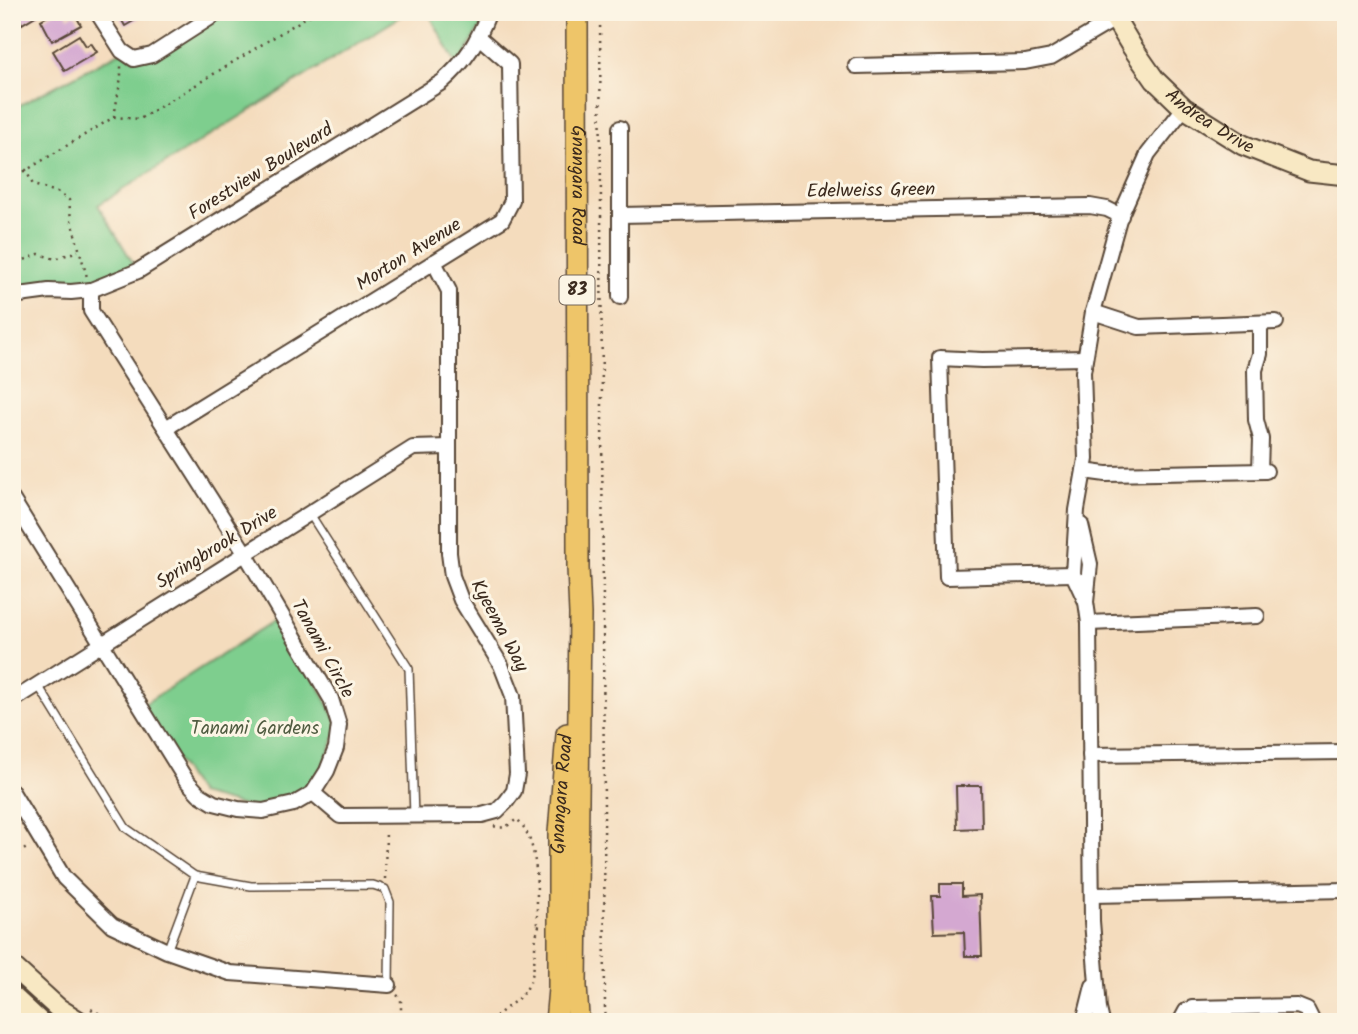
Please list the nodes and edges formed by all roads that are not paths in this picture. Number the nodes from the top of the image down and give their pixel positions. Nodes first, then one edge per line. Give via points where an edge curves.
1 (97, 12) edge
2 (219, 12) edge
3 (489, 12) edge
4 (577, 12) edge
5 (1113, 16) edge
6 (479, 37) junction
7 (856, 66) dead end
8 (1184, 108) junction
9 (620, 128) dead end
10 (1346, 175) edge
11 (621, 215) junction
12 (1121, 216) junction
13 (434, 262) junction
14 (91, 290) junction
15 (12, 296) edge
16 (621, 297) dead end
17 (1093, 312) junction
18 (1276, 322) dead end
19 (1259, 323) junction
20 (1085, 358) junction
21 (166, 428) junction
22 (448, 447) junction
23 (1084, 471) junction
24 (12, 499) edge
25 (1077, 510) junction
26 (310, 513) junction
27 (245, 554) junction
28 (578, 568) junction
29 (1073, 573) junction
30 (1086, 602) junction
31 (1257, 616) dead end
32 (1089, 623) junction
33 (102, 643) junction
34 (38, 685) junction
35 (12, 701) edge
36 (1346, 752) edge
37 (1090, 755) junction
38 (12, 792) edge
39 (313, 793) junction
40 (414, 816) junction
41 (195, 876) junction
42 (1346, 890) edge
43 (1092, 895) junction
44 (167, 951) junction
45 (12, 966) edge
46 (1096, 968) junction
47 (389, 985) joint
48 (12, 996) edge
49 (52, 1015) edge
50 (40, 1022) edge
51 (79, 1022) edge
52 (556, 1022) edge
53 (580, 1022) edge
54 (1084, 1022) edge
55 (1102, 1022) edge
56 (1180, 1022) edge
57 (1313, 1022) edge

1 - 2 street via 122,51 134,59 152,55
3 - 6 street, Forestview Boulevard
4 - 28 main road, Gnangara Road / 83
5 - 7 street via 1051,57 1025,62
5 - 8 street, Andrea Drive via 1155,80
6 - 13 street, Morton Avenue via 510,64 512,201 502,220
6 - 14 street, Forestview Boulevard via 442,82 138,271
8 - 10 street, Andrea Drive via 1243,145 1309,171
8 - 12 street via 1148,154
9 - 11 street
11 - 12 street, Edelweiss Green via 1090,206
11 - 16 street
12 - 17 street
13 - 21 street, Morton Avenue
13 - 22 street, Kyeema Way via 449,291
14 - 15 street, Forestview Boulevard
14 - 21 street, Tanami Circle via 91,311
17 - 19 street via 1139,327
17 - 20 street
18 - 19 street
19 - 23 street via 1256,420 1263,471
20 - 23 street
20 - 29 street via 940,358 947,577
21 - 27 street, Tanami Circle
22 - 26 street, Springbrook Drive via 413,448
22 - 40 street, Kyeema Way via 452,576 461,600 501,664 513,696 517,774 513,791 496,811 482,816
23 - 25 street
24 - 33 street
25 - 29 street
25 - 30 street via 1090,564
26 - 27 street, Springbrook Drive
26 - 40 lane via 409,669
27 - 33 street, Springbrook Drive
27 - 39 street, Tanami Circle via 331,699 339,725 336,748
28 - 52 main road, Gnangara Road / 83 via 559,833
28 - 53 main road, Gnangara Road / 83 via 576,986
29 - 30 street
30 - 32 street
31 - 32 street
32 - 37 street
33 - 34 street, Springbrook Drive
33 - 39 street via 199,794 214,803 263,811 294,804
34 - 35 street, Springbrook Drive
34 - 41 lane via 126,828
36 - 37 street
37 - 43 street
38 - 44 street via 64,878 112,925
39 - 40 street via 340,816
41 - 44 lane
41 - 47 lane via 251,886 373,885 385,889 390,902
42 - 43 street
43 - 46 street
44 - 47 street via 230,973
45 - 49 street
46 - 54 street
46 - 55 street
48 - 50 street
49 - 51 street
56 - 57 street via 1192,1008 1297,1006 1307,1010

